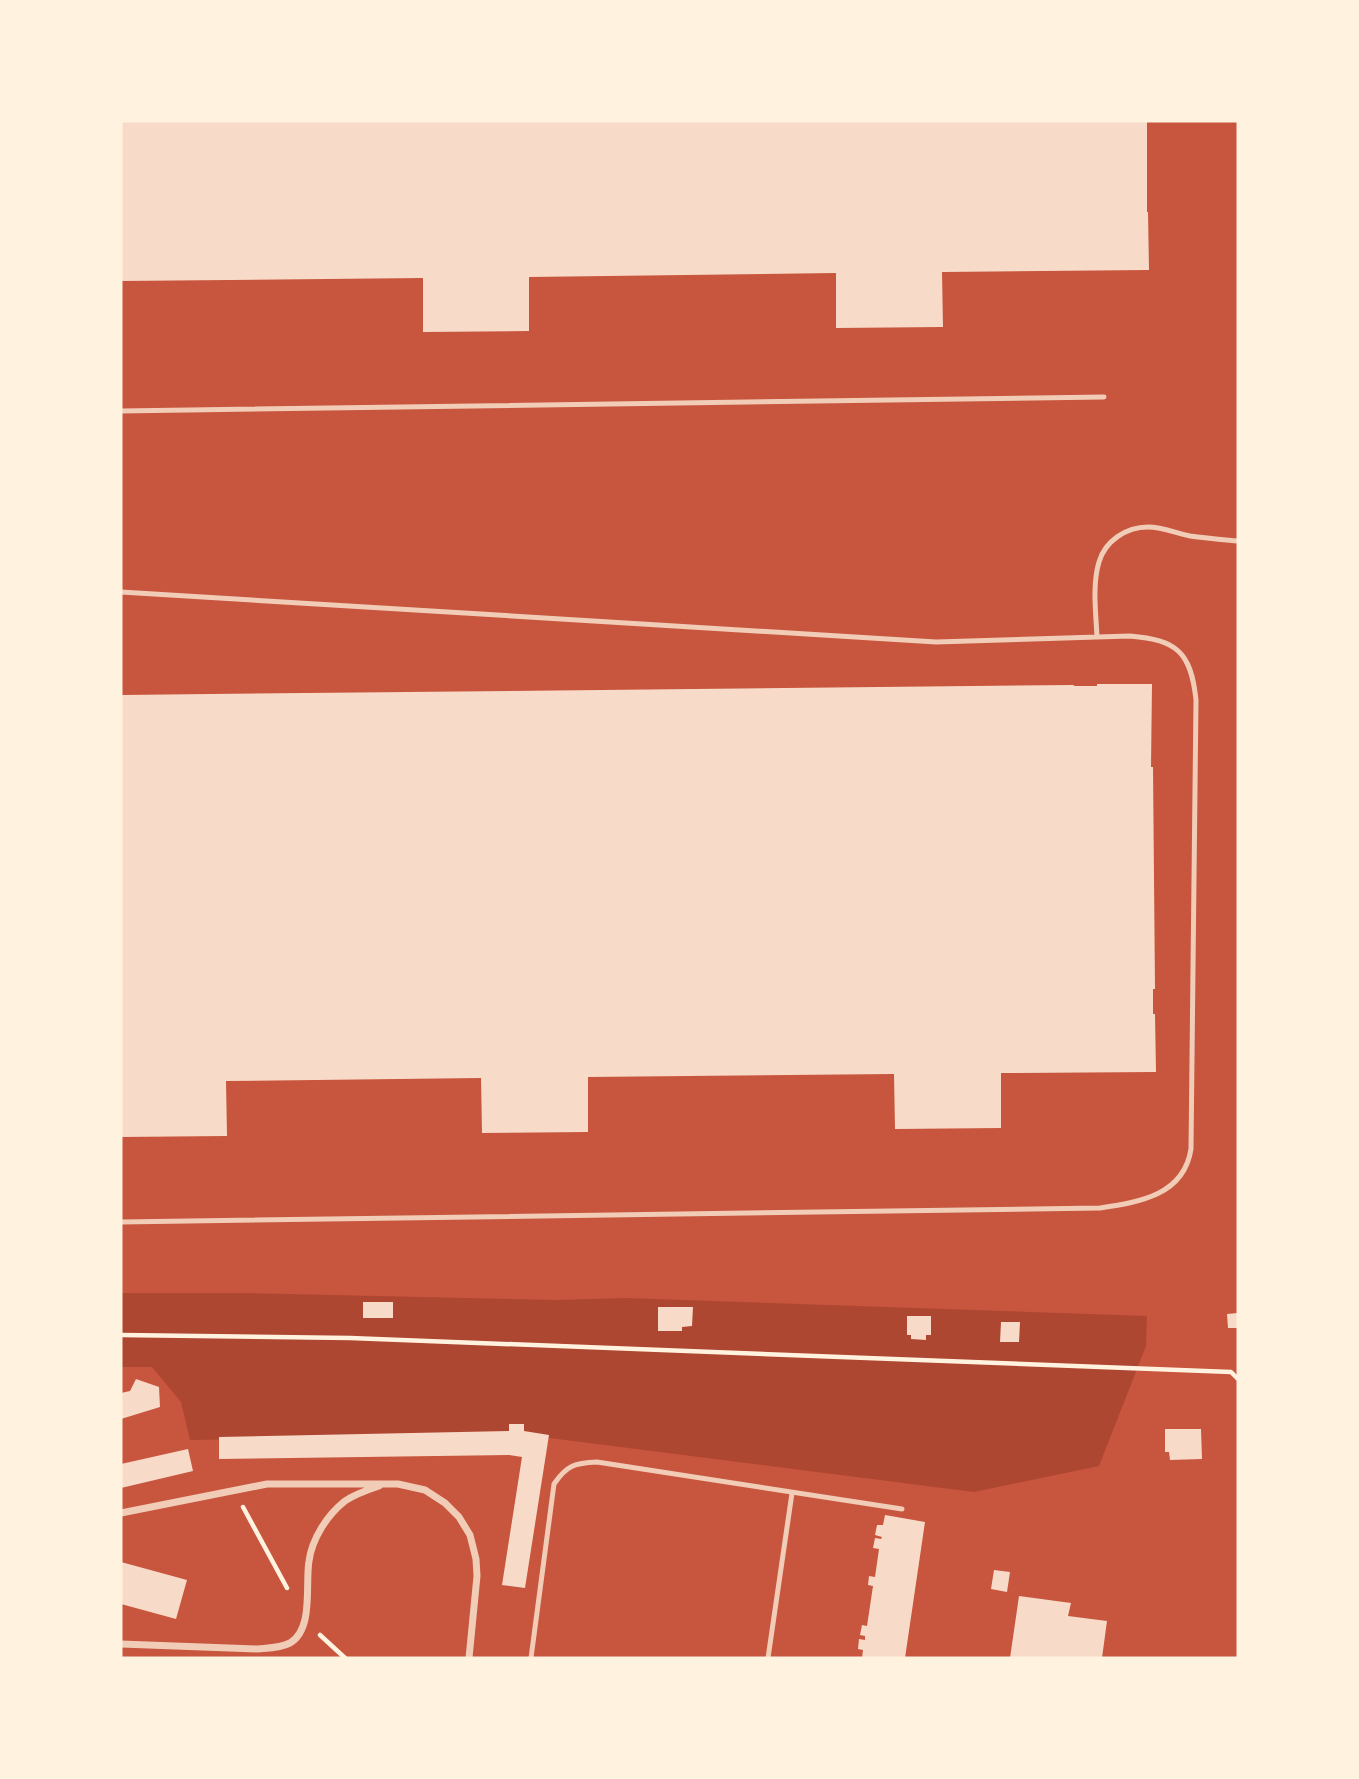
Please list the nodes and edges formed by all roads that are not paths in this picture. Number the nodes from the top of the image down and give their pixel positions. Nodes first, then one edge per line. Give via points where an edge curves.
1 (1104, 397) dead end
2 (121, 411) edge
3 (1238, 541) edge
4 (121, 592) edge
5 (1097, 638) junction
6 (121, 1222) edge
7 (383, 1484) junction
8 (792, 1493) junction
9 (902, 1509) dead end
10 (121, 1513) edge
11 (121, 1644) edge
12 (469, 1658) edge
13 (531, 1658) edge
14 (768, 1658) edge

1 - 2 lane
3 - 5 lane via 1147,527 1112,540 1099,562
4 - 5 lane via 936,642
5 - 6 lane via 1130,636 1167,643 1186,659 1194,685 1191,1149 1189,1162 1173,1185 1144,1199 1100,1208
7 - 10 street via 267,1484
7 - 11 street via 345,1501 323,1526 309,1559 305,1620 292,1642 258,1649
7 - 12 street via 425,1490 459,1517 470,1535 477,1576
8 - 9 lane
8 - 13 lane via 597,1462 570,1466 554,1484
8 - 14 lane

